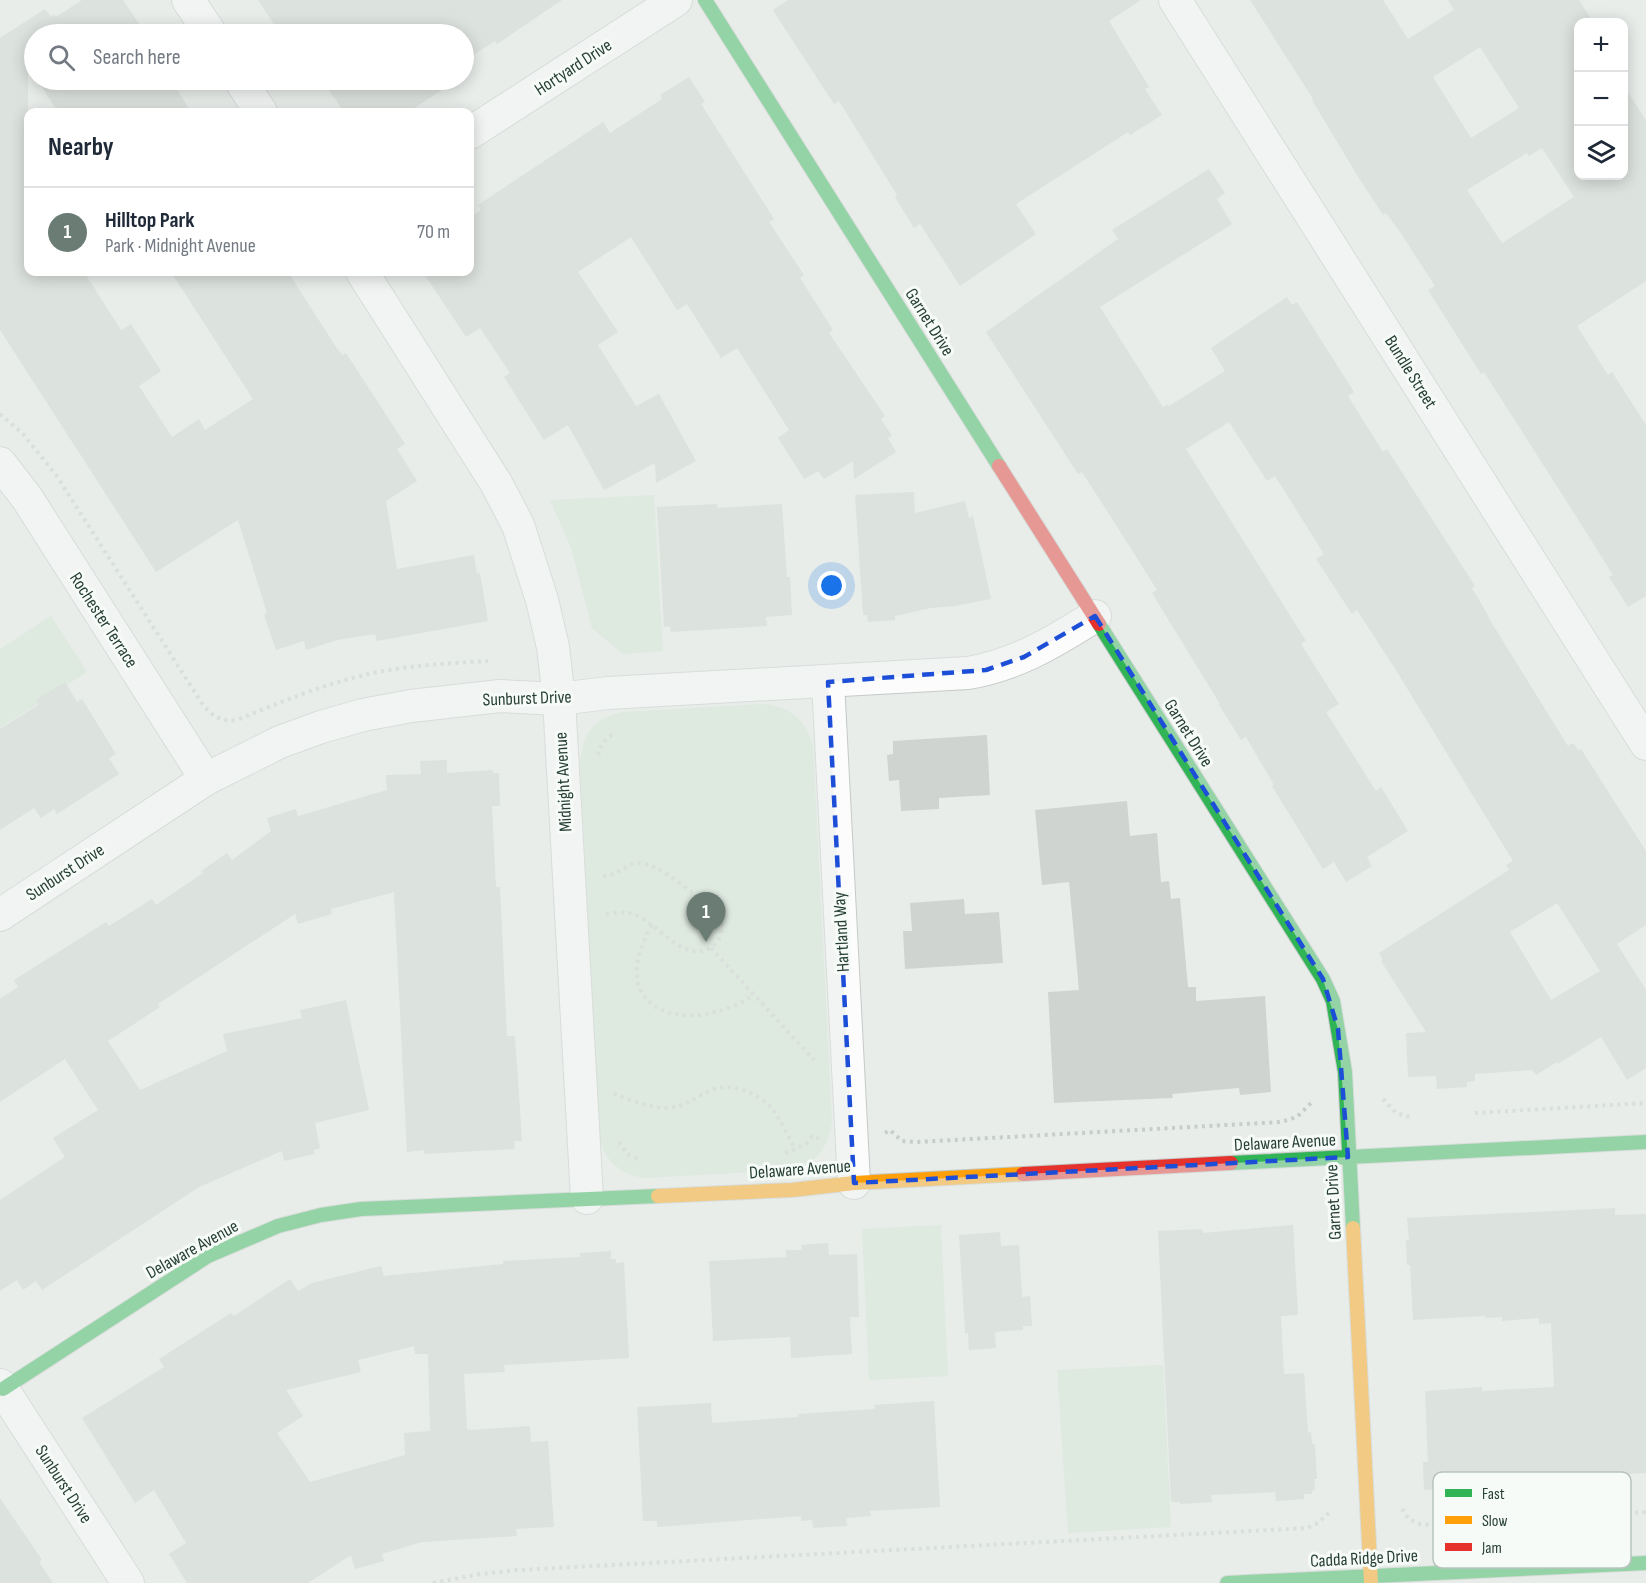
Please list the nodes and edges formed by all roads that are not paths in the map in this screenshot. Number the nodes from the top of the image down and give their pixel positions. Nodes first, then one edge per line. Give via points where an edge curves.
1 (188, 0) edge
2 (676, 0) edge
3 (705, 0) edge
4 (1175, 0) edge
5 (204, 24) edge
6 (247, 90) edge
7 (258, 108) edge
8 (474, 130) edge
9 (365, 276) edge
10 (0, 463) edge
11 (1095, 616) junction
12 (828, 682) junction
13 (559, 699) junction
14 (1646, 744) edge
15 (206, 779) junction
16 (0, 915) edge
17 (1646, 1142) edge
18 (1348, 1157) junction
19 (854, 1183) junction
20 (587, 1198) junction
21 (1, 1387) edge
22 (1646, 1563) edge
23 (1631, 1564) edge
24 (1560, 1568) edge
25 (1371, 1579) edge
26 (128, 1583) edge
27 (1227, 1583) edge

1 - 5 street
2 - 8 street, Hortyard Drive
3 - 11 street, Garnet Drive
4 - 14 street, Bundle Street
6 - 7 street
9 - 13 street, Midnight Avenue via 496,483 518,525 542,600
10 - 15 street, Rochester Terrace via 27,498
11 - 12 street, Sunburst Drive via 1024,657 986,670 948,676
11 - 18 street, Garnet Drive via 1323,979 1333,1001 1345,1072
12 - 13 street, Sunburst Drive
12 - 19 street, Hartland Way
13 - 15 street, Sunburst Drive via 500,696 363,715 280,742
13 - 20 street, Midnight Avenue
15 - 16 street, Sunburst Drive
17 - 18 street, Delaware Avenue
18 - 19 street, Delaware Avenue
18 - 25 street, Garnet Drive
19 - 20 street, Delaware Avenue via 792,1190
20 - 21 street, Delaware Avenue via 361,1209 278,1226 208,1256
21 - 26 street, Sunburst Drive
22 - 23 street, Cadda Ridge Drive
24 - 25 street, Cadda Ridge Drive
25 - 27 street, Cadda Ridge Drive

